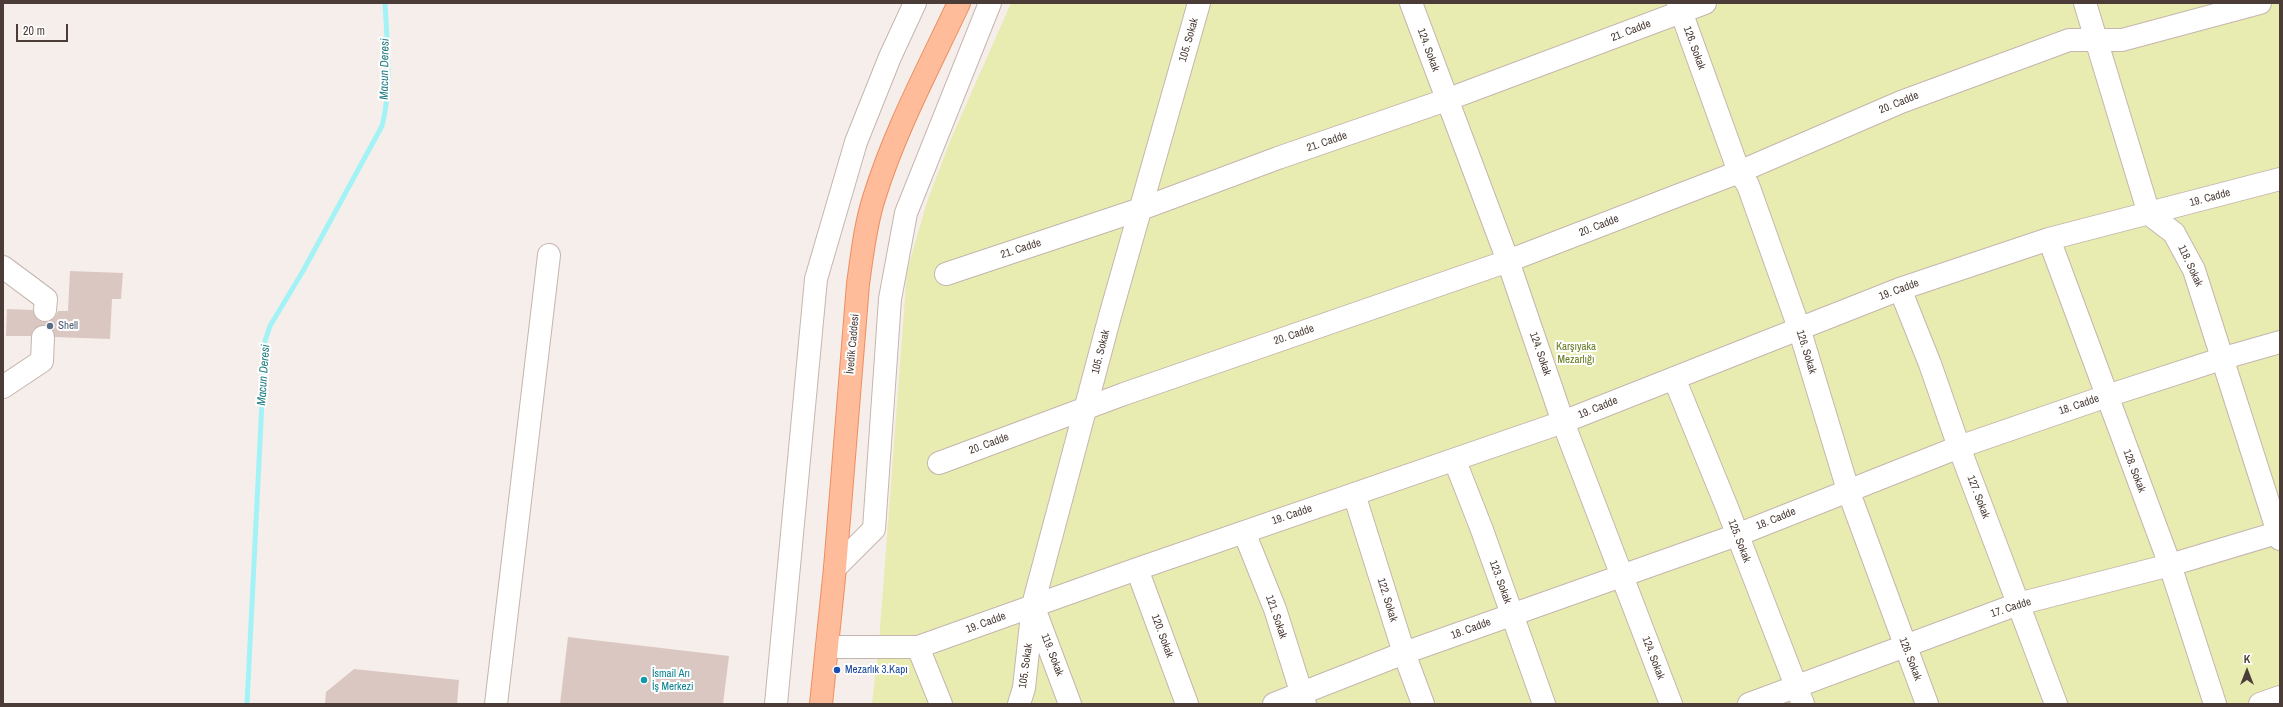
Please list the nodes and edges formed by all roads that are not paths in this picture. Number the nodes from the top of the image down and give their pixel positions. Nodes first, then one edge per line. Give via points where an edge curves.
1 (915, 3) edge
2 (959, 3) edge
3 (990, 3) edge
4 (1199, 3) edge
5 (1411, 3) edge
6 (1705, 3) edge
7 (2085, 3) edge
8 (2260, 3) edge
9 (1679, 7) edge
10 (2096, 42) junction
11 (1446, 100) junction
12 (1739, 172) junction
13 (2280, 179) edge
14 (1141, 209) junction
15 (2149, 214) junction
16 (2048, 239) junction
17 (549, 255) dead end
18 (1508, 261) junction
19 (3, 267) edge
20 (946, 274) dead end
21 (1900, 289) junction
22 (45, 310) dead end
23 (1799, 328) junction
24 (43, 337) dead end
25 (2280, 342) edge
26 (2224, 358) junction
27 (1674, 378) junction
28 (3, 387) edge
29 (2106, 396) junction
30 (1086, 409) junction
31 (1563, 422) junction
32 (1959, 447) junction
33 (1455, 460) junction
34 (939, 462) dead end
35 (1848, 490) junction
36 (1354, 494) junction
37 (1244, 532) junction
38 (1737, 535) junction
39 (2279, 535) edge
40 (2170, 566) junction
41 (835, 568) junction
42 (1137, 569) junction
43 (1621, 577) junction
44 (2018, 604) junction
45 (1033, 606) junction
46 (1512, 614) junction
47 (827, 647) junction
48 (1904, 647) junction
49 (918, 648) junction
50 (1404, 653) junction
51 (1800, 695) edge
52 (2280, 697) edge
53 (1303, 699) edge
54 (496, 704) edge
55 (776, 704) edge
56 (821, 704) edge
57 (941, 704) edge
58 (1019, 704) edge
59 (1070, 704) edge
60 (1187, 704) edge
61 (1274, 704) edge
62 (1424, 704) edge
63 (1544, 704) edge
64 (1671, 704) edge
65 (1749, 704) edge
66 (1927, 704) edge
67 (2056, 704) edge
68 (2215, 704) edge
69 (2260, 704) edge

1 - 55 street via 856,142 816,279
2 - 41 main road, İvedik Caddesi via 905,117 874,199 864,238
3 - 41 street via 906,213 890,299 874,529
4 - 14 street, 105. Sokak
5 - 11 street, 124. Sokak
6 - 9 street, 21. Cadde
7 - 10 street
8 - 10 street, 20. Cadde via 2122,40
9 - 11 street, 21. Cadde
9 - 12 street, 126. Sokak
10 - 12 street, 20. Cadde via 2069,40 1901,102
10 - 15 street
11 - 14 street, 21. Cadde
11 - 18 street, 124. Sokak
12 - 18 street, 20. Cadde
12 - 23 street, 126. Sokak via 1748,185
13 - 15 street, 19. Cadde
14 - 20 street, 21. Cadde
14 - 30 street, 105. Sokak
15 - 16 street, 19. Cadde
15 - 26 street, 118. Sokak via 2174,233 2194,270
16 - 21 street, 19. Cadde
16 - 29 street, 128. Sokak
17 - 54 street
18 - 30 street, 20. Cadde
18 - 31 street, 124. Sokak
19 - 22 street via 46,299
21 - 23 street, 19. Cadde
21 - 32 street, 127. Sokak
23 - 27 street, 19. Cadde
23 - 35 street, 126. Sokak
24 - 28 street via 42,361
25 - 26 street, 18. Cadde
26 - 29 street, 18. Cadde
26 - 39 street, 118. Sokak
27 - 31 street, 19. Cadde
27 - 38 street, 125. Sokak
29 - 32 street, 18. Cadde
29 - 40 street, 128. Sokak
30 - 34 street, 20. Cadde
30 - 45 street, 105. Sokak
31 - 33 street, 19. Cadde
31 - 43 street, 124. Sokak
32 - 35 street, 18. Cadde
32 - 44 street, 127. Sokak
33 - 36 street, 19. Cadde
33 - 46 street, 123. Sokak
35 - 38 street, 18. Cadde
35 - 48 street, 126. Sokak
36 - 37 street, 19. Cadde
36 - 50 street, 122. Sokak
37 - 42 street, 19. Cadde
37 - 53 street, 121. Sokak via 1275,610
38 - 43 street, 18. Cadde
38 - 51 street, 125. Sokak
39 - 40 street, 17. Cadde
40 - 44 street, 17. Cadde
40 - 68 street, 128. Sokak
41 - 47 main road, İvedik Caddesi
42 - 45 street, 19. Cadde
42 - 60 street, 120. Sokak
43 - 46 street, 18. Cadde
43 - 64 street, 124. Sokak
44 - 48 street, 17. Cadde
44 - 67 street, 127. Sokak
45 - 49 street, 19. Cadde
45 - 58 street, 105. Sokak via 1024,688
45 - 59 street, 119. Sokak
46 - 50 street, 18. Cadde
46 - 63 street, 123. Sokak
47 - 49 street
47 - 56 main road, İvedik Caddesi
48 - 51 street, 17. Cadde
48 - 66 street, 126. Sokak
49 - 57 street
50 - 53 street, 18. Cadde
50 - 62 street, 122. Sokak
51 - 65 street, 17. Cadde
52 - 69 street
53 - 61 street, 18. Cadde

